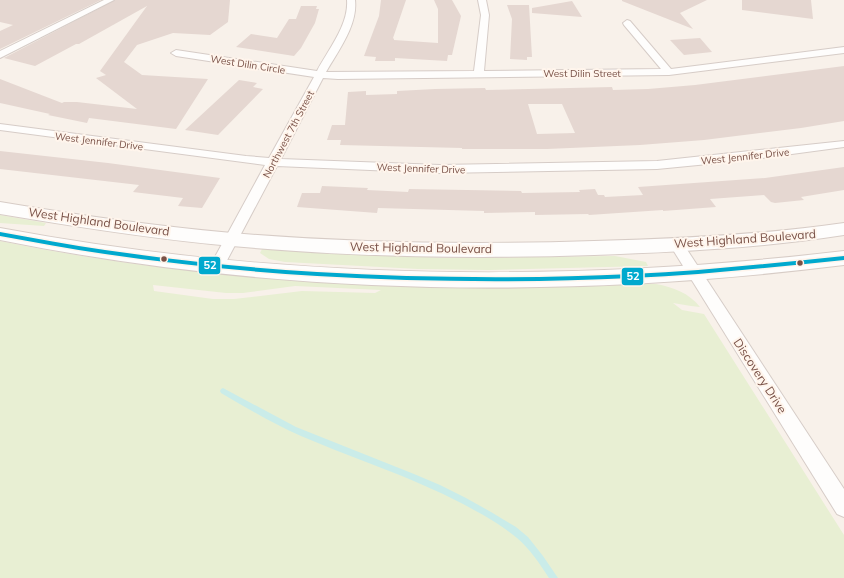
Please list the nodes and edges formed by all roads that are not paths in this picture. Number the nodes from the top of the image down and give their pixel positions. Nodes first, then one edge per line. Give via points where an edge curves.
1 (110, 0) edge
2 (352, 0) edge
3 (482, 0) edge
4 (628, 23) dead end
5 (844, 50) edge
6 (176, 53) dead end
7 (0, 55) edge
8 (669, 72) junction
9 (479, 73) junction
10 (319, 75) junction
11 (0, 127) edge
12 (844, 144) edge
13 (273, 162) junction
14 (0, 208) edge
15 (844, 229) edge
16 (0, 234) edge
17 (232, 239) junction
18 (677, 245) junction
19 (844, 258) edge
20 (217, 266) junction
21 (695, 273) junction
22 (844, 507) edge

1 - 7 street
2 - 10 street, Northwest 7th Street via 351,15
3 - 9 street via 485,15
4 - 8 street
5 - 8 street, West Dilin Street
6 - 10 street, West Dilin Circle
8 - 9 street, West Dilin Street
9 - 10 street, West Dilin Street
10 - 13 street, Northwest 7th Street
11 - 13 street, West Jennifer Drive
12 - 13 street, West Jennifer Drive via 686,162 587,167 440,169
13 - 17 street, Northwest 7th Street
14 - 17 main road, West Highland Boulevard via 140,230
15 - 18 main road, West Highland Boulevard via 756,240
16 - 20 main road via 123,255
17 - 18 main road, West Highland Boulevard via 396,249 579,249
17 - 20 street, Northwest 7th Street
18 - 21 street, Discovery Drive
19 - 21 main road
20 - 21 main road via 289,273 444,278 529,279
21 - 22 street, Discovery Drive

